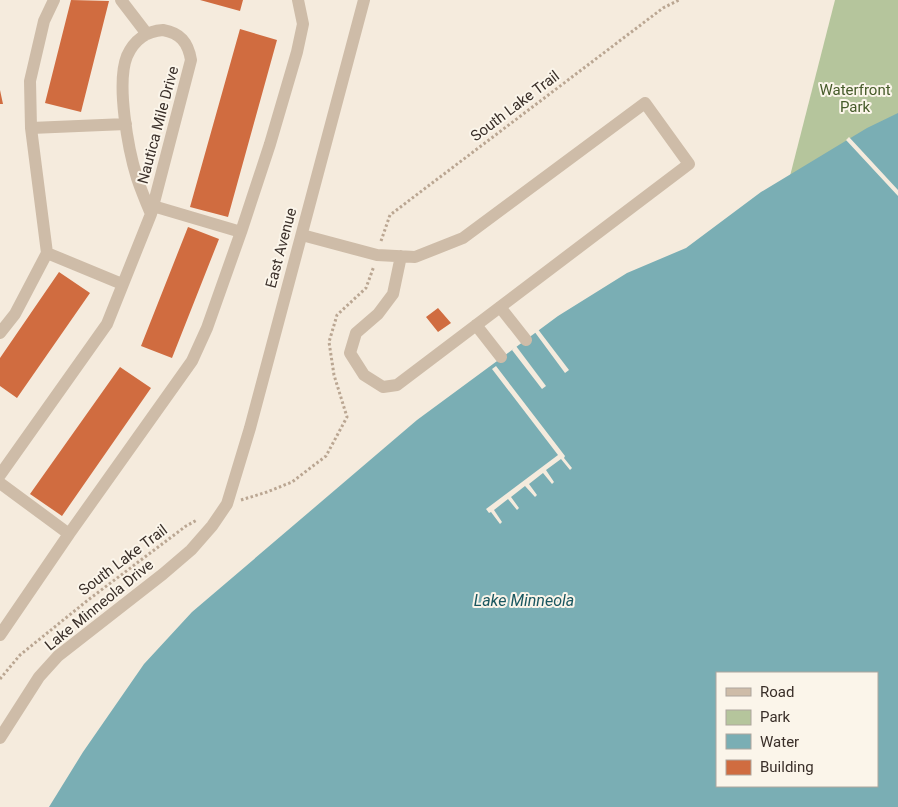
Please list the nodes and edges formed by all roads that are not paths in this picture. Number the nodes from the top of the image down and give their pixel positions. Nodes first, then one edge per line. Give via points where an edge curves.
1 (54, 0) edge
2 (121, 0) edge
3 (298, 0) edge
4 (364, 0) edge
5 (147, 34) junction
6 (126, 124) junction
7 (30, 128) junction
8 (152, 210) junction
9 (241, 232) junction
10 (302, 235) junction
11 (47, 253) junction
12 (401, 256) junction
13 (122, 284) junction
14 (500, 308) junction
15 (476, 325) junction
16 (0, 333) edge
17 (526, 340) dead end
18 (502, 358) dead end
19 (2, 468) edge
20 (0, 483) edge
21 (227, 504) joint
22 (69, 534) junction
23 (0, 635) edge
24 (0, 738) edge

1 - 7 street via 44,21 30,82
2 - 5 street
3 - 9 street via 303,24 297,52
4 - 10 street, East Avenue
5 - 6 street, Nautica Mile Drive via 131,49 123,71
5 - 8 street, Nautica Mile Drive via 163,30 173,32 190,48 192,60
6 - 7 street
6 - 8 street, Nautica Mile Drive via 137,178
7 - 11 street
8 - 9 street
8 - 13 street, Nautica Mile Drive
9 - 22 street via 192,361
10 - 12 street via 377,255
10 - 21 street, East Avenue
11 - 13 street
11 - 16 street via 15,314
12 - 14 street via 415,257 463,238 645,103 689,164
12 - 15 street via 393,294 378,314 356,333 350,353 364,375 383,387 397,385
13 - 19 street, Nautica Mile Drive via 107,324
14 - 15 street
14 - 17 street
15 - 18 street
20 - 22 street
21 - 24 street, Lake Minneola Drive via 191,550 58,656 39,677
22 - 23 street

